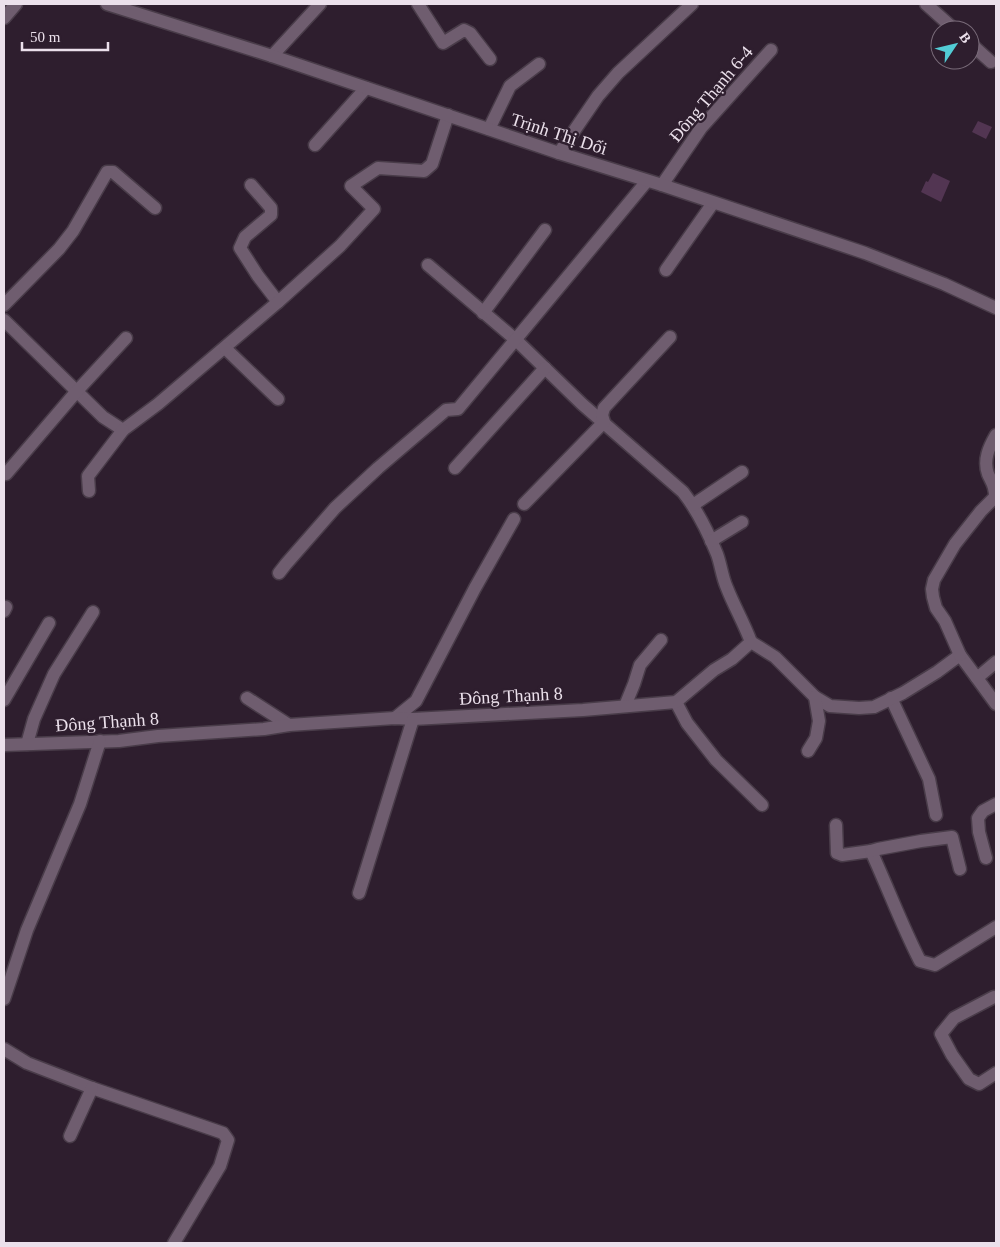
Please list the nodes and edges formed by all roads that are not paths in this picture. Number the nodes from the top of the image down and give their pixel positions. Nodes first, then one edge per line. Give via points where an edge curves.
1 (16, 4) edge
2 (107, 4) edge
3 (320, 4) edge
4 (418, 4) edge
5 (692, 4) edge
6 (926, 4) edge
7 (4, 18) edge
8 (944, 20) edge
9 (771, 50) dead end
10 (980, 52) edge
11 (272, 56) junction
12 (490, 59) dead end
13 (991, 62) dead end
14 (539, 64) dead end
15 (366, 88) junction
16 (448, 116) junction
17 (489, 129) junction
18 (315, 145) dead end
19 (558, 153) junction
20 (647, 181) junction
21 (251, 185) dead end
22 (662, 185) junction
23 (713, 202) junction
24 (155, 208) dead end
25 (545, 230) dead end
26 (428, 265) dead end
27 (666, 270) dead end
28 (278, 302) junction
29 (4, 305) edge
30 (996, 308) edge
31 (483, 313) junction
32 (4, 320) edge
33 (670, 337) dead end
34 (126, 338) dead end
35 (516, 340) junction
36 (225, 348) junction
37 (545, 368) junction
38 (77, 391) junction
39 (278, 399) dead end
40 (604, 422) junction
41 (123, 430) junction
42 (996, 435) edge
43 (455, 468) dead end
44 (742, 472) dead end
45 (6, 474) dead end
46 (89, 491) dead end
47 (524, 504) dead end
48 (693, 505) junction
49 (514, 519) dead end
50 (742, 522) dead end
51 (711, 541) junction
52 (280, 573) dead end
53 (93, 612) dead end
54 (49, 623) dead end
55 (661, 640) dead end
56 (751, 642) junction
57 (960, 655) junction
58 (996, 662) edge
59 (977, 678) junction
60 (815, 697) junction
61 (248, 698) dead end
62 (891, 698) junction
63 (4, 700) edge
64 (676, 702) junction
65 (996, 704) edge
66 (626, 706) junction
67 (395, 718) junction
68 (413, 718) junction
69 (289, 725) junction
70 (100, 741) junction
71 (27, 744) junction
72 (4, 745) edge
73 (808, 751) dead end
74 (996, 804) edge
75 (762, 806) dead end
76 (936, 815) dead end
77 (836, 825) dead end
78 (871, 852) junction
79 (986, 858) dead end
80 (960, 868) dead end
81 (359, 893) dead end
82 (996, 926) edge
83 (7, 977) edge
84 (994, 997) dead end
85 (4, 999) edge
86 (4, 1049) edge
87 (996, 1073) edge
88 (92, 1088) junction
89 (70, 1136) dead end
90 (174, 1243) edge

1 - 7 street
2 - 11 street, Trịnh Thị Dối
3 - 11 street
4 - 12 street via 444,43 464,30 470,32
5 - 19 street via 618,73
6 - 8 street
9 - 22 street, Đông Thạnh 6-4 via 701,128
10 - 13 street
11 - 15 street, Trịnh Thị Dối
14 - 17 street via 510,86
15 - 16 street, Trịnh Thị Dối
15 - 18 street
16 - 17 street, Trịnh Thị Dối
16 - 28 street via 432,164 424,171 378,168 351,186 374,208 340,246
17 - 19 street, Trịnh Thị Dối
19 - 20 street, Trịnh Thị Dối
20 - 22 street, Trịnh Thị Dối
20 - 35 street
21 - 28 street via 271,208 271,215 245,237 240,248
22 - 23 street, Trịnh Thị Dối
23 - 27 street
23 - 30 street, Trịnh Thị Dối via 865,253
24 - 29 street via 113,172 107,172 73,231
25 - 31 street
26 - 31 street
28 - 36 street
31 - 35 street
32 - 38 street
33 - 40 street via 604,408
34 - 38 street
35 - 37 street
35 - 52 street via 458,409 446,410 378,468 335,508
36 - 39 street
36 - 41 street
37 - 40 street
37 - 43 street
38 - 41 street via 103,417
38 - 45 street
40 - 47 street
40 - 48 street via 683,492
41 - 46 street via 88,476
42 - 57 street via 987,453 986,464 995,488 994,497 956,544 932,589 936,608
44 - 48 street
48 - 51 street
49 - 67 street via 416,701
50 - 51 street
51 - 56 street via 726,587
53 - 71 street via 54,674
54 - 63 street
55 - 66 street via 640,665
56 - 60 street via 775,657
56 - 64 street
57 - 59 street
57 - 62 street
58 - 59 street
59 - 65 street
60 - 62 street via 830,706 859,708 874,707
60 - 73 street via 819,721 816,738
61 - 69 street
62 - 76 street via 929,779
64 - 66 street, Đông Thạnh 8
64 - 75 street via 687,723 716,760
66 - 68 street, Đông Thạnh 8
67 - 68 street, Đông Thạnh 8
67 - 69 street, Đông Thạnh 8
68 - 81 street
69 - 70 street, Đông Thạnh 8 via 264,730
70 - 71 street, Đông Thạnh 8
70 - 83 street via 80,804
71 - 72 street, Đông Thạnh 8
74 - 79 street via 978,818
77 - 78 street via 837,853
78 - 80 street via 952,838
78 - 82 street via 920,962 935,965
83 - 85 street
84 - 87 street via 954,1018 941,1034 969,1079 979,1084
86 - 88 street via 27,1063
88 - 89 street
88 - 90 street via 223,1134 228,1140 220,1166

